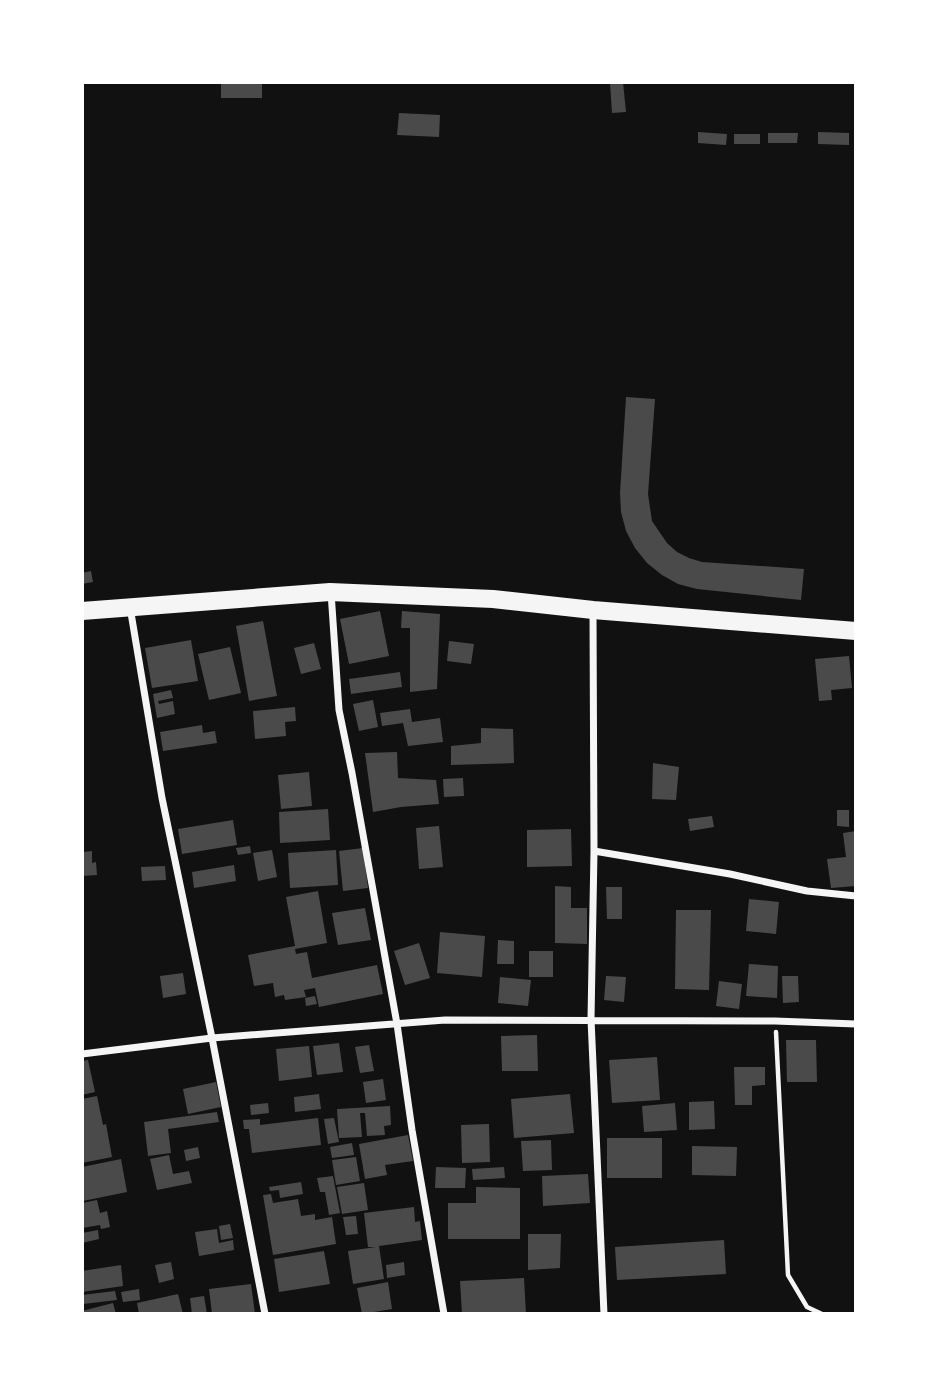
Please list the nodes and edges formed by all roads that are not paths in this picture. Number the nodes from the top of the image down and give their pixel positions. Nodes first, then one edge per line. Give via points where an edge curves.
1 (330, 592) junction
2 (130, 607) junction
3 (593, 610) junction
4 (82, 611) edge
5 (856, 631) edge
6 (594, 852) junction
7 (856, 896) edge
8 (591, 1019) junction
9 (397, 1024) junction
10 (856, 1024) edge
11 (212, 1038) junction
12 (82, 1054) edge
13 (265, 1314) edge
14 (444, 1314) edge
15 (604, 1314) edge

1 - 2 main road
1 - 3 main road via 493,599
1 - 9 street via 339,710
2 - 4 main road
2 - 11 street via 162,798
3 - 5 main road
3 - 6 street
6 - 7 street
6 - 8 street
8 - 9 street
8 - 10 street
8 - 15 street
9 - 11 street
9 - 14 street
11 - 12 street
11 - 13 street

